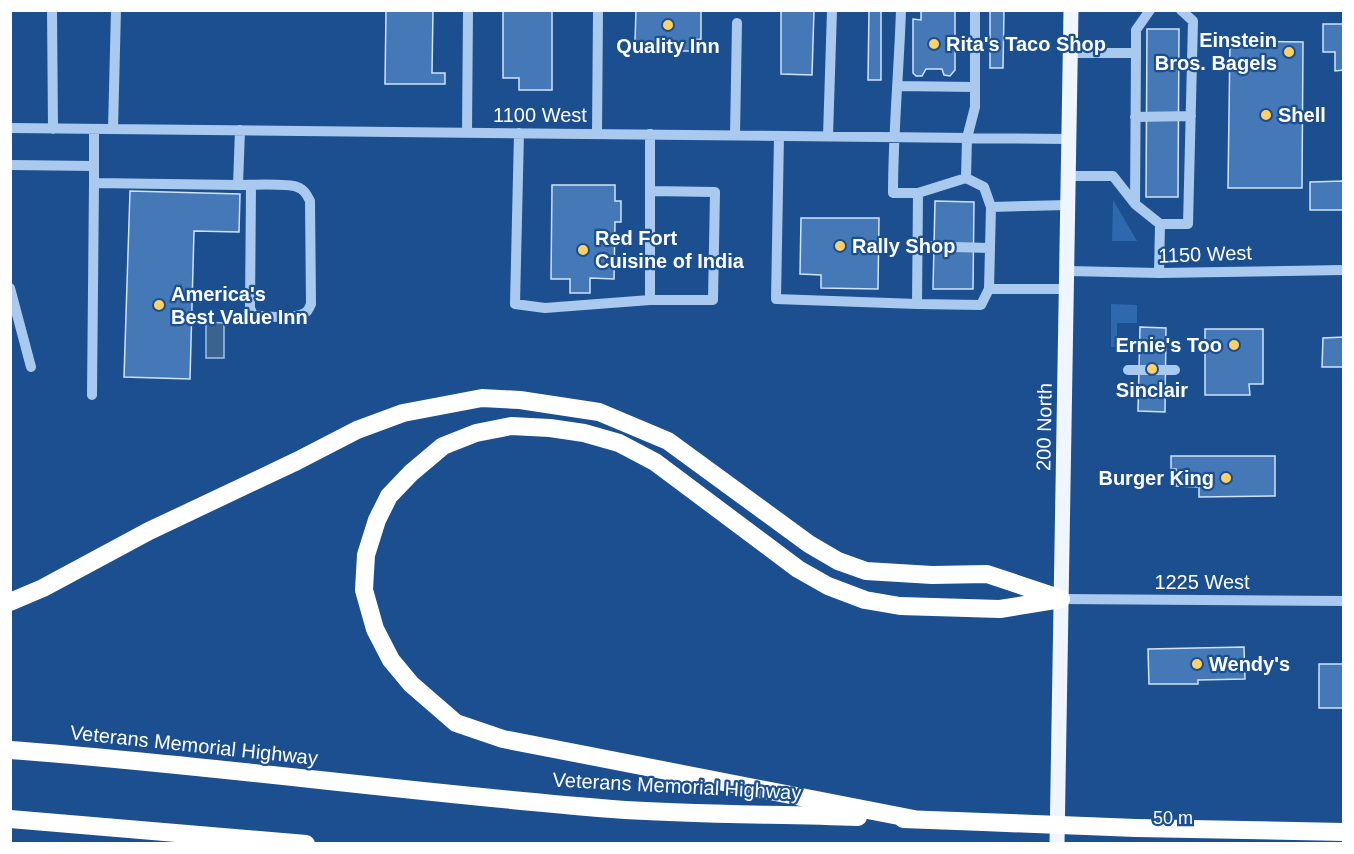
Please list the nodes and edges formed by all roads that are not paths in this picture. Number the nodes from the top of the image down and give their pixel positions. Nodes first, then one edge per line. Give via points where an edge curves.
1 (52, 10) edge
2 (116, 10) edge
3 (468, 10) edge
4 (598, 10) edge
5 (832, 10) edge
6 (901, 10) edge
7 (975, 10) edge
8 (1071, 10) edge
9 (1150, 10) edge
10 (1181, 10) edge
11 (736, 23) dead end
12 (1070, 53) junction
13 (1136, 53) junction
14 (898, 86) junction
15 (975, 87) junction
16 (1191, 116) junction
17 (1136, 117) junction
18 (10, 128) edge
19 (52, 129) junction
20 (94, 129) junction
21 (113, 129) junction
22 (240, 130) junction
23 (467, 133) junction
24 (519, 133) junction
25 (597, 134) junction
26 (650, 134) junction
27 (735, 135) junction
28 (779, 136) junction
29 (828, 136) junction
30 (893, 137) junction
31 (967, 138) junction
32 (1068, 139) junction
33 (10, 165) edge
34 (94, 166) junction
35 (1068, 176) junction
36 (966, 178) junction
37 (94, 183) junction
38 (238, 185) junction
39 (251, 185) junction
40 (650, 191) junction
41 (918, 193) junction
42 (1135, 204) junction
43 (1068, 205) junction
44 (991, 207) junction
45 (1160, 224) junction
46 (917, 246) junction
47 (990, 248) junction
48 (1344, 270) edge
49 (1068, 271) junction
50 (1159, 273) junction
51 (10, 288) edge
52 (1067, 289) junction
53 (989, 290) junction
54 (650, 300) junction
55 (917, 304) junction
56 (31, 367) dead end
57 (1128, 370) dead end
58 (1175, 370) dead end
59 (92, 395) dead end
60 (1061, 599) junction
61 (1344, 601) edge
62 (10, 602) edge
63 (10, 750) edge
64 (10, 819) edge
65 (914, 819) junction
66 (1344, 832) edge
67 (306, 843) edge
68 (1058, 843) edge

1 - 19 street
2 - 21 street
3 - 23 street
4 - 25 street
5 - 29 street
6 - 14 street
7 - 15 street
8 - 12 main road, 200 North
9 - 13 street via 1136,30
10 - 16 street via 1193,21
11 - 27 street
12 - 13 street
12 - 32 main road, 200 North
13 - 17 street
14 - 15 street
14 - 30 street
15 - 31 street via 975,107
16 - 17 street
16 - 45 street via 1188,224
17 - 42 street
18 - 19 street, 1100 West
19 - 20 street, 1100 West
20 - 21 street, 1100 West
20 - 34 street
21 - 22 street, 1100 West
22 - 23 street, 1100 West
22 - 38 street
23 - 24 street, 1100 West
24 - 25 street, 1100 West
24 - 54 street via 515,304 545,308
25 - 26 street, 1100 West
26 - 27 street, 1100 West
26 - 40 street
27 - 28 street, 1100 West
28 - 29 street, 1100 West
28 - 55 street via 776,299
29 - 30 street, 1100 West
30 - 31 street, 1100 West
30 - 41 street via 892,193
31 - 32 street, 1100 West
31 - 36 street
32 - 35 main road, 200 North
33 - 34 street
34 - 37 street
35 - 42 street via 1113,176
35 - 43 main road, 200 North
36 - 41 street
36 - 44 street via 984,187
37 - 38 street
37 - 59 street
38 - 39 street
39 - 39 street via 297,187 305,191 310,201 311,304 299,316 263,317 253,315 250,308
40 - 54 street
40 - 54 street via 714,192 713,300
41 - 46 street
42 - 45 street
43 - 44 street
43 - 49 main road, 200 North
44 - 47 street
45 - 50 street
46 - 47 street
46 - 55 street
47 - 53 street
48 - 50 street, 1150 West
49 - 50 street, 1150 West
49 - 52 main road, 200 North
51 - 56 street
52 - 53 street
52 - 60 main road, 200 North
53 - 55 street via 981,305
57 - 58 street
60 - 61 street, 1225 West
60 - 62 highway via 987,574 866,571 809,544 668,441 599,412 482,398 403,413 357,430
60 - 65 highway via 999,609 900,606 865,600 798,569 655,462 619,444 584,433 511,426 476,433 443,446 389,496 366,555 364,590 375,630 391,660 411,684 456,723 503,739
60 - 68 main road, 200 North
63 - 65 highway, Veterans Memorial Highway via 615,809
64 - 67 highway
65 - 66 highway, Veterans Memorial Highway, bridge

